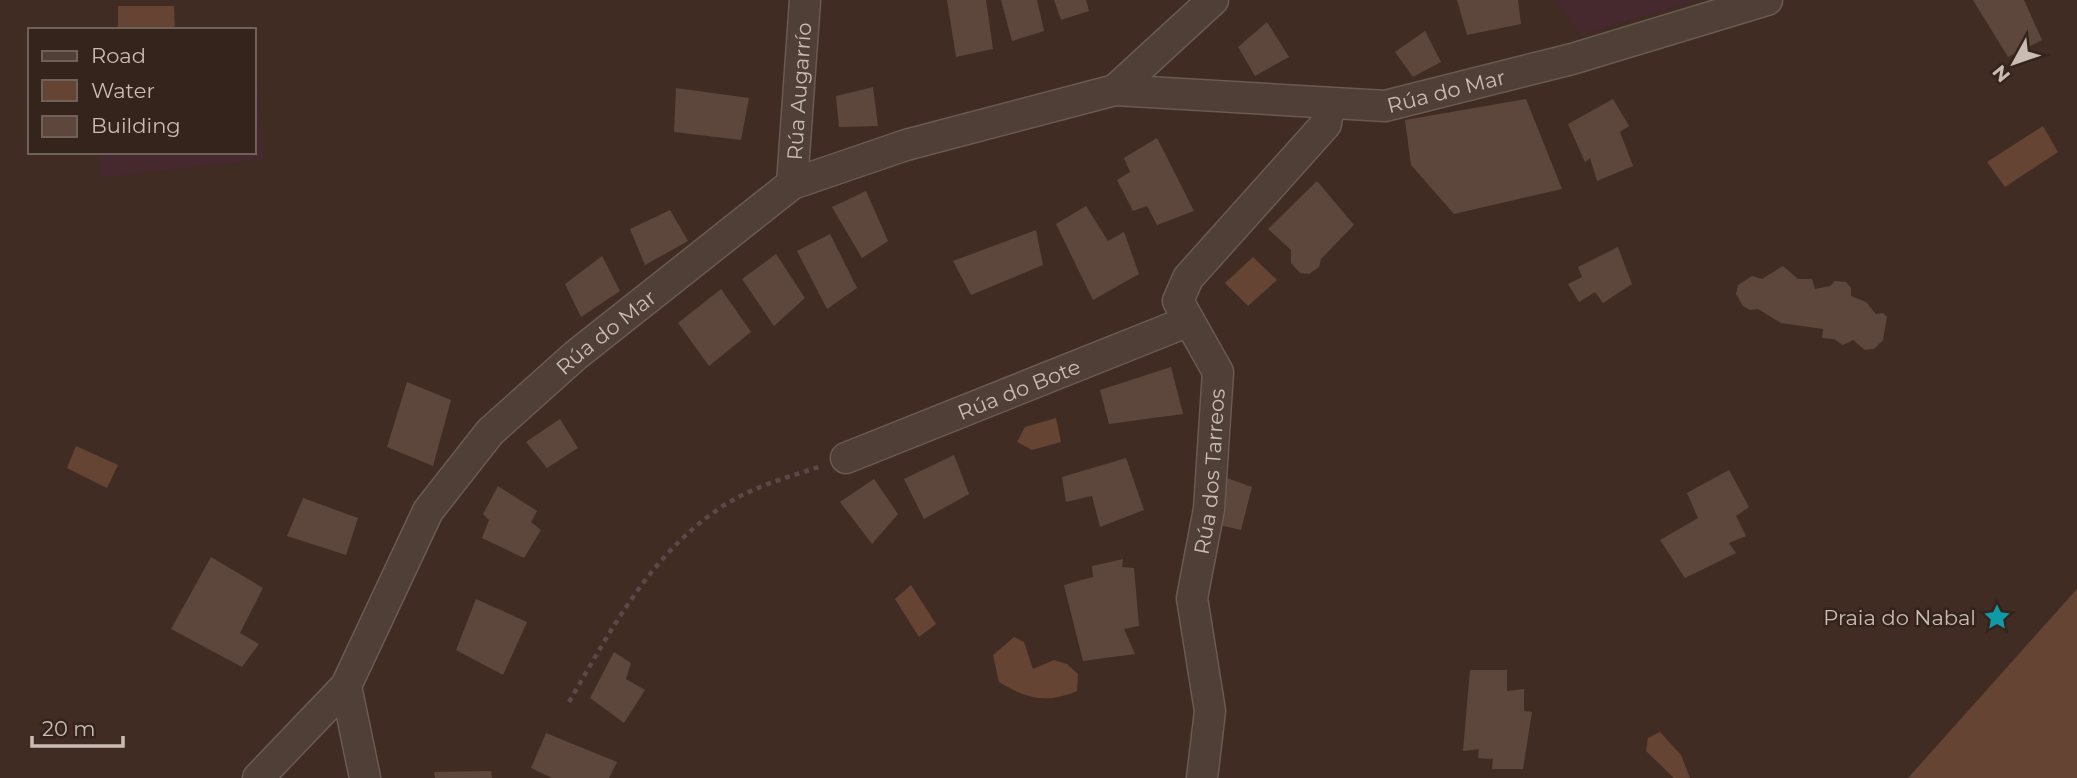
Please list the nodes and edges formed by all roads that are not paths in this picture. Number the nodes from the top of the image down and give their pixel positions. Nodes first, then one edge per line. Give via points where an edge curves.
1 (805, 0) edge
2 (1213, 0) edge
3 (1767, 0) edge
4 (1115, 90) junction
5 (1329, 103) junction
6 (792, 184) junction
7 (1189, 321) junction
8 (846, 458) road end
9 (346, 686) junction
10 (258, 778) edge
11 (365, 778) edge
12 (1202, 778) edge

1 - 6 street, Rúa Augarrío
2 - 4 street, Rúa do Mar
3 - 5 street, Rúa do Mar via 1572,59 1385,106
4 - 5 street, Rúa do Mar
4 - 6 street, Rúa do Mar via 906,145
5 - 7 street, Rúa dos Tarreos via 1326,124 1188,278 1178,301
6 - 9 street, Rúa do Mar via 576,355 490,432 428,511
7 - 8 street, Rúa do Bote
7 - 12 street, Rúa dos Tarreos via 1218,372 1209,509 1192,598 1210,711
9 - 10 street, Rúa do Mar
9 - 11 street

